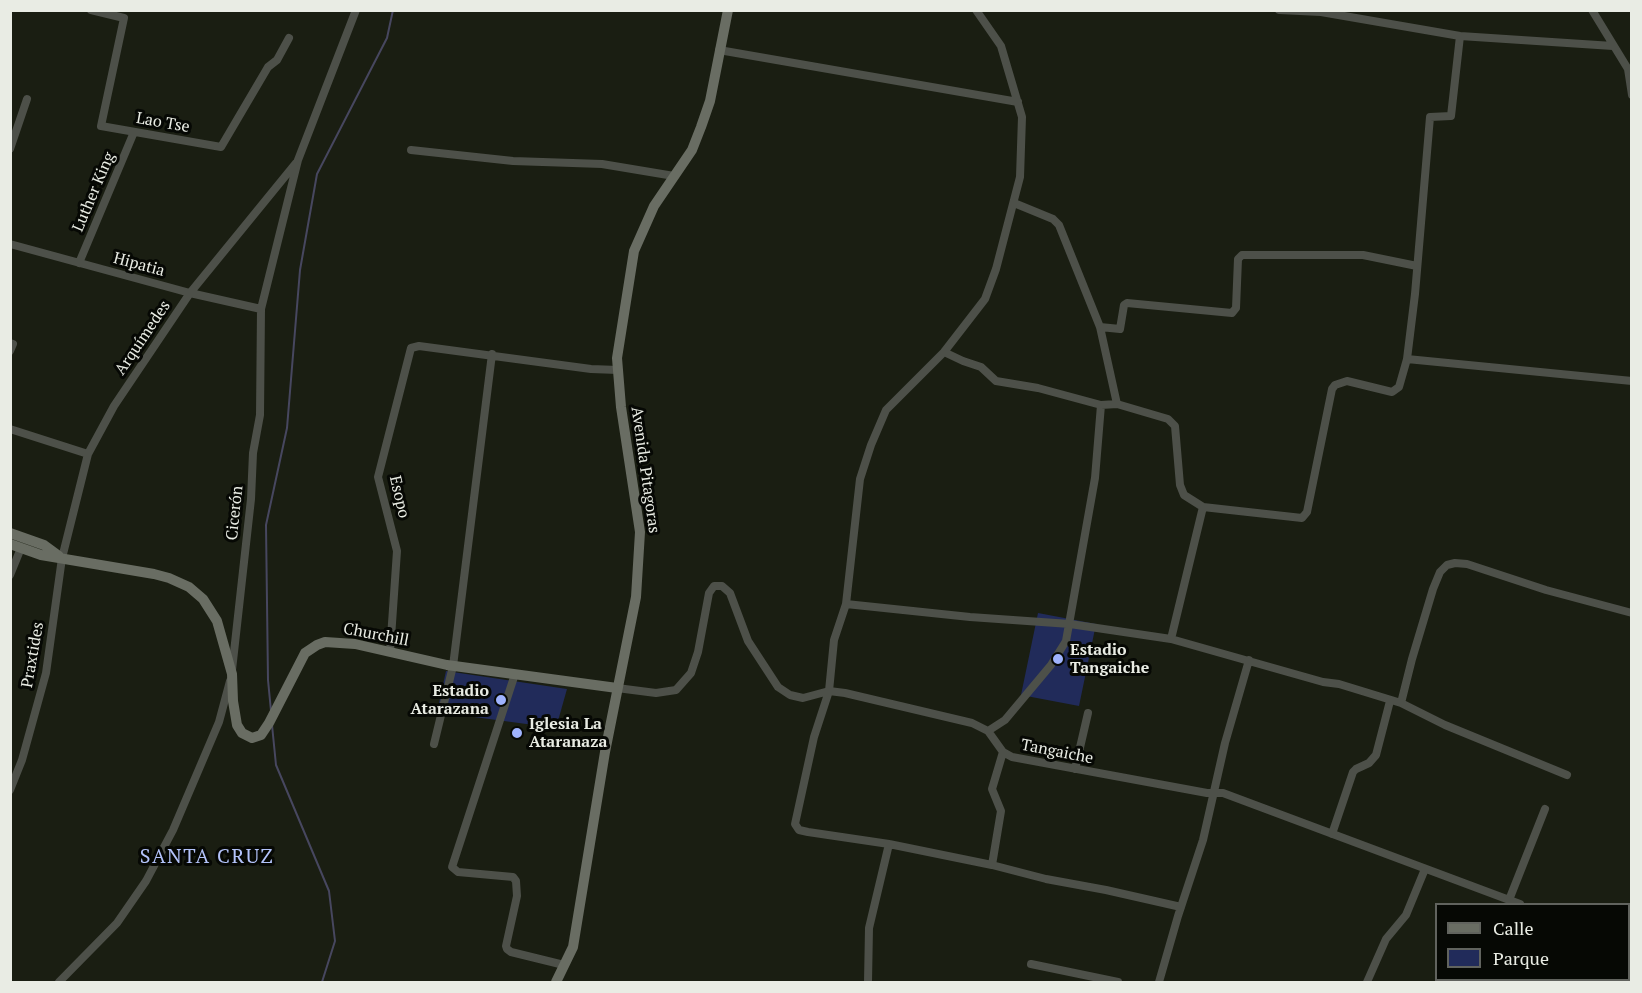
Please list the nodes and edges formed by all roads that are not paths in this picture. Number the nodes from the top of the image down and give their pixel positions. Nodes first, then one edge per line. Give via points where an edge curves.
1 (91, 10) edge
2 (357, 10) edge
3 (728, 10) edge
4 (976, 10) edge
5 (1279, 10) edge
6 (1592, 10) edge
7 (1321, 11) edge
8 (1460, 36) junction
9 (289, 38) dead end
10 (1613, 46) junction
11 (719, 50) junction
12 (1632, 95) edge
13 (27, 99) dead end
14 (1018, 102) junction
15 (134, 132) junction
16 (10, 149) edge
17 (411, 150) dead end
18 (298, 160) junction
19 (674, 176) junction
20 (1014, 203) junction
21 (10, 244) edge
22 (79, 263) junction
23 (1418, 266) junction
24 (190, 293) junction
25 (261, 309) junction
26 (1100, 327) junction
27 (10, 343) edge
28 (10, 351) edge
29 (944, 352) junction
30 (492, 354) junction
31 (1407, 359) junction
32 (618, 370) junction
33 (1632, 381) edge
34 (1117, 404) junction
35 (1101, 405) junction
36 (10, 429) edge
37 (88, 454) junction
38 (1203, 507) junction
39 (10, 533) edge
40 (16, 546) edge
41 (62, 558) junction
42 (10, 575) edge
43 (846, 604) junction
44 (1632, 613) edge
45 (1070, 624) junction
46 (1171, 639) junction
47 (390, 652) junction
48 (1249, 660) junction
49 (453, 666) junction
50 (232, 674) junction
51 (515, 674) junction
52 (617, 688) junction
53 (829, 691) junction
54 (1390, 701) junction
55 (1401, 703) junction
56 (1088, 713) dead end
57 (988, 731) junction
58 (434, 744) dead end
59 (1004, 752) junction
60 (1075, 769) junction
61 (1567, 775) dead end
62 (10, 790) edge
63 (1212, 793) junction
64 (1545, 809) dead end
65 (1332, 834) junction
66 (889, 844) junction
67 (992, 865) junction
68 (1425, 869) junction
69 (1502, 901) edge
70 (1180, 908) junction
71 (1030, 964) dead end
72 (564, 965) junction
73 (59, 982) edge
74 (556, 982) edge
75 (868, 982) edge
76 (1118, 982) edge
77 (1159, 982) edge
78 (1367, 982) edge

1 - 15 street, Lao Tse via 124,18 100,126
2 - 18 street, Cicerón
3 - 11 main road, Avenida Pitagoras
4 - 14 street via 1001,46
5 - 7 street
6 - 10 street
7 - 8 street
8 - 10 street
8 - 23 street via 1451,116 1430,117
9 - 15 street, Lao Tse via 221,147
10 - 12 street via 1628,69
11 - 14 street
11 - 19 main road, Avenida Pitagoras via 701,127 692,150
13 - 16 street
14 - 20 street via 1022,134
15 - 22 street, Luther King
17 - 19 street via 513,161 602,164
18 - 24 street, Arquímedes
18 - 25 street, Cicerón
19 - 32 main road, Avenida Pitagoras via 654,206 634,251
20 - 26 street via 1059,225
20 - 29 street via 985,299
21 - 22 street, Hipatia
22 - 24 street, Hipatia
23 - 26 street via 1363,255 1242,255 1238,259 1236,308 1232,313 1130,303 1124,305 1120,329
23 - 31 street
24 - 25 street, Hipatia
24 - 37 street, Arquímedes via 114,406
25 - 50 street, Cicerón via 260,416
26 - 34 street
27 - 28 street
29 - 35 street via 981,367 996,381
29 - 43 street via 886,410 871,444 860,479
30 - 32 street
30 - 47 street, Esopo via 419,346 409,350 378,477 398,551
30 - 49 street
31 - 33 street
31 - 38 street via 1394,392 1347,381 1332,389 1307,512 1302,518
32 - 52 main road, Avenida Pitagoras via 640,532 636,597
34 - 35 street
34 - 38 street via 1172,421 1177,430 1181,489
35 - 45 street via 1095,478
36 - 37 street
37 - 41 street, Arquímedes
38 - 46 street
39 - 41 main road via 44,545
40 - 41 main road
40 - 42 street
41 - 50 main road via 154,574 189,587 203,599 217,621
41 - 62 street, Praxtides via 45,673
43 - 45 street
43 - 53 street via 834,640
44 - 55 street via 1455,562 1440,572 1433,589
45 - 46 street
45 - 57 street via 1066,641 1051,665 1005,720
46 - 48 street
47 - 49 main road, Churchill
47 - 50 main road, Churchill via 337,642 325,642 310,649 300,659 269,723 257,737 242,734 237,725
48 - 54 street
48 - 63 street
49 - 51 main road, Churchill
49 - 58 street
50 - 73 street, Cicerón via 219,722 173,830 146,881 117,923
51 - 52 main road, Churchill
51 - 72 street via 452,867 458,872 513,877 518,896 507,949
52 - 53 street via 656,693 676,690 691,673 709,592 714,586 722,586 730,593 748,641 778,687 803,698
52 - 72 main road, Avenida Pitagoras via 573,946
53 - 57 street via 972,723
53 - 66 street via 814,736 795,824 799,830 808,832
54 - 55 street
54 - 65 street via 1376,755 1353,772
55 - 61 street
56 - 60 street
57 - 59 street, Tangaiche
59 - 60 street, Tangaiche
59 - 67 street via 992,789 1001,811
60 - 63 street, Tangaiche
63 - 65 street, Tangaiche via 1223,793
63 - 70 street via 1203,840
64 - 69 street
65 - 68 street, Tangaiche
66 - 67 street
66 - 75 street via 869,928
67 - 70 street
68 - 69 street, Tangaiche
68 - 78 street via 1406,915 1386,939
70 - 77 street
71 - 76 street
72 - 74 main road, Avenida Pitagoras

